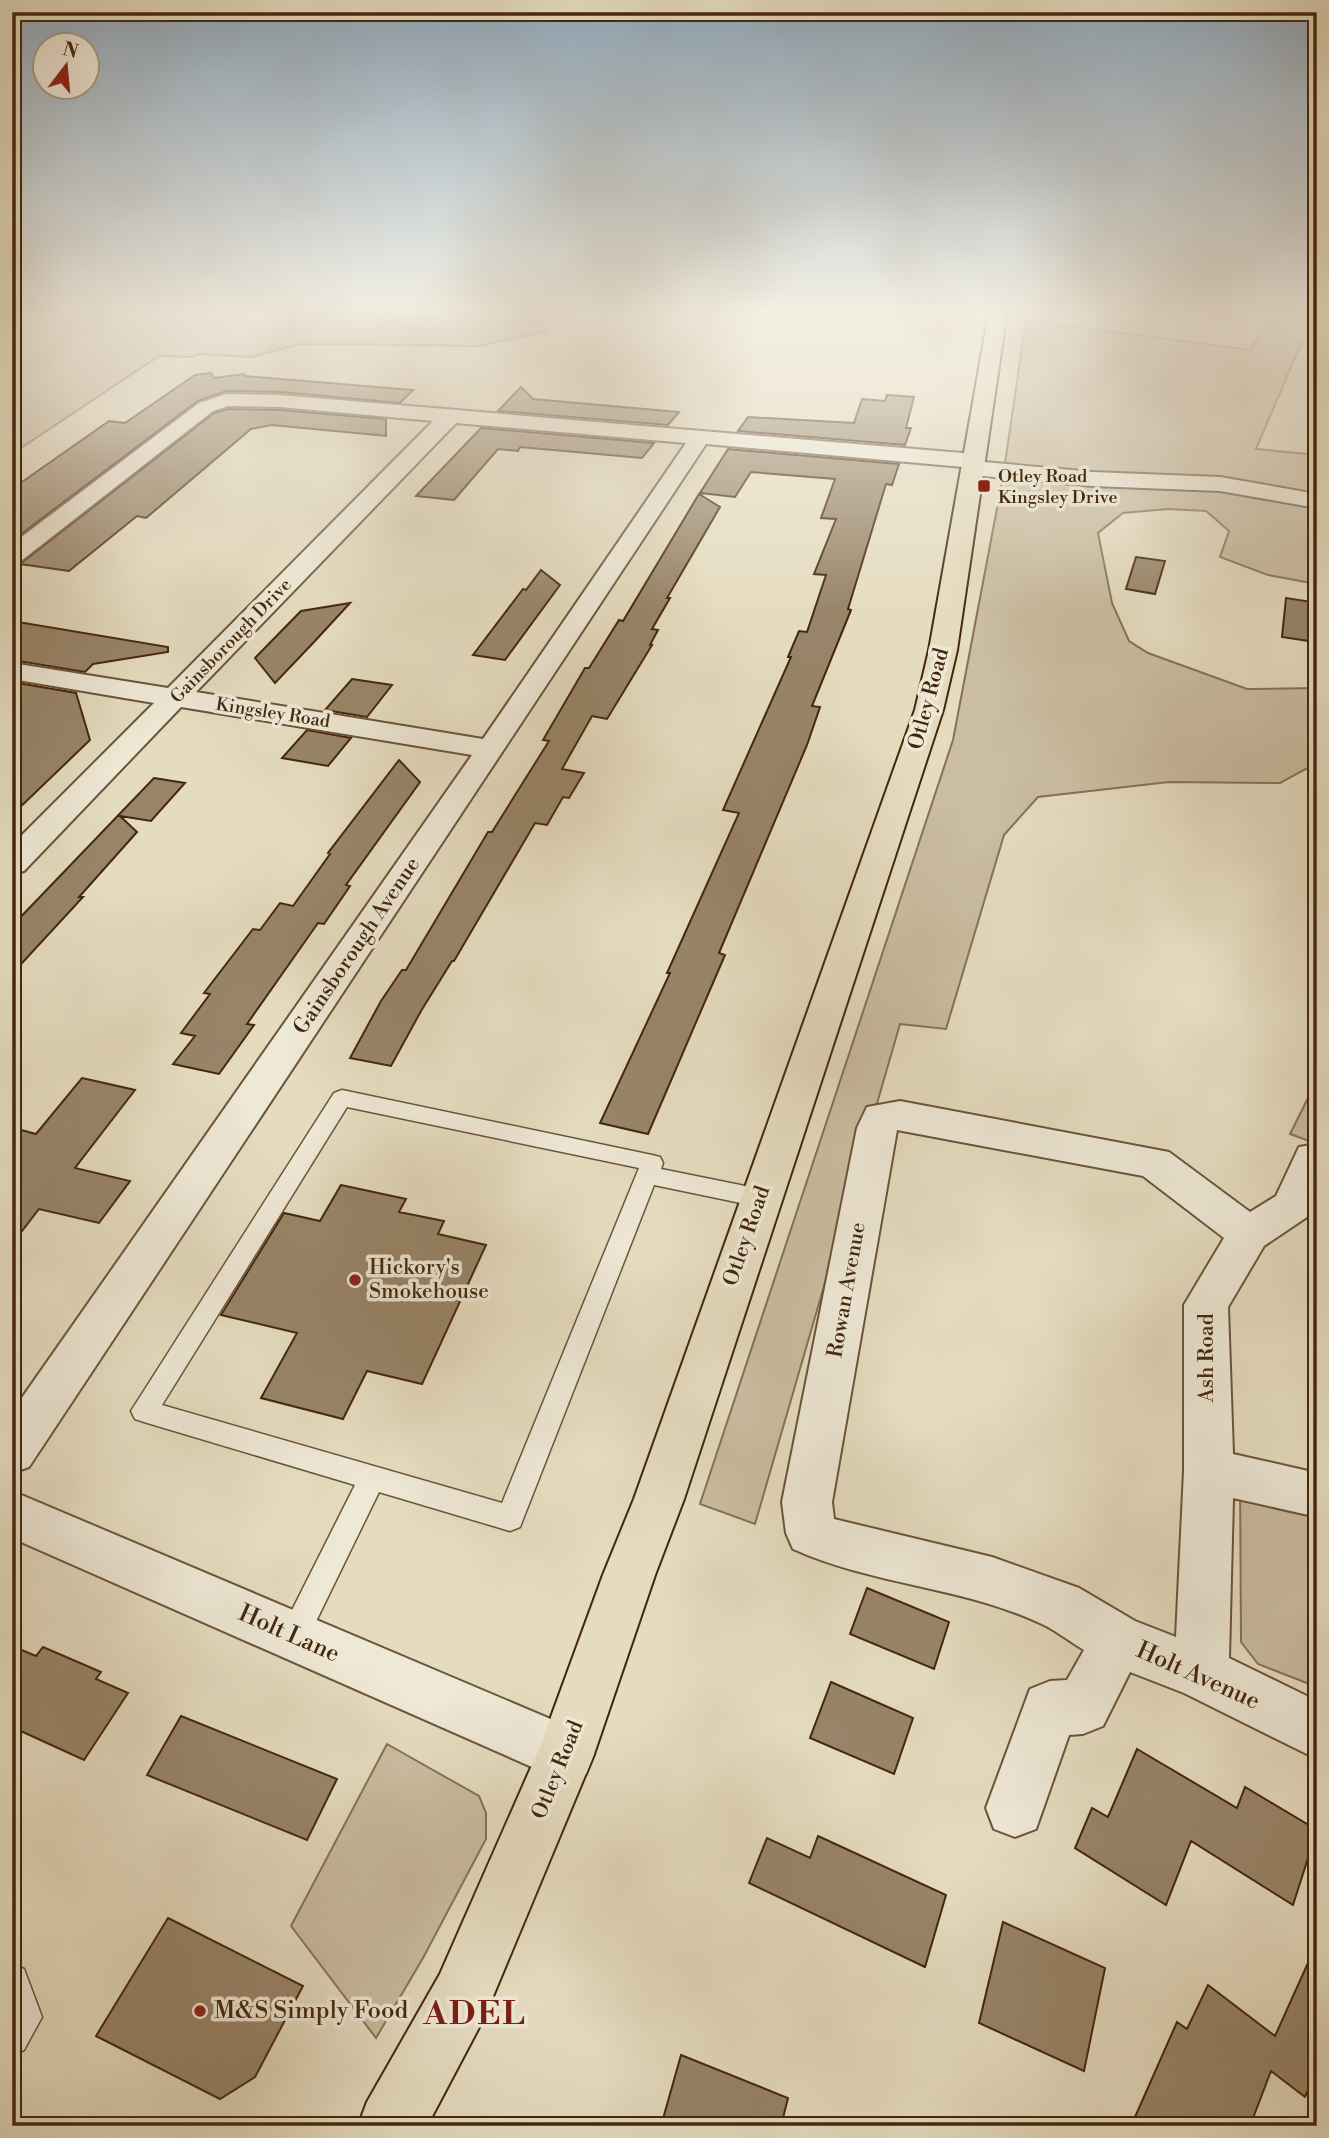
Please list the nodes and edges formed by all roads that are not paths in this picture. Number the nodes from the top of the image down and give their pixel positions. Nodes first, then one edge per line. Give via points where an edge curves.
1 (200, 412) edge
2 (402, 412) edge
3 (982, 412) edge
4 (450, 416) junction
5 (699, 439) junction
6 (974, 465) junction
7 (1317, 501) edge
8 (12, 556) edge
9 (12, 671) edge
10 (176, 697) junction
11 (492, 748) junction
12 (12, 864) edge
13 (1314, 1158) dead end
14 (647, 1175) junction
15 (760, 1198) junction
16 (1304, 1211) edge
17 (1250, 1234) junction
18 (12, 1451) edge
19 (1209, 1471) junction
20 (372, 1478) junction
21 (1317, 1495) edge
22 (12, 1514) edge
23 (294, 1636) junction
24 (1118, 1641) junction
25 (1200, 1673) junction
26 (1317, 1731) edge
27 (566, 1754) junction
28 (1015, 1808) dead end
29 (12, 1981) edge
30 (12, 2038) edge
31 (391, 2126) edge

1 - 8 street
2 - 4 street
3 - 6 highway, Otley Road
4 - 5 street
4 - 10 street, Gainsborough Drive
5 - 6 street
5 - 11 street, Gainsborough Avenue
6 - 7 street via 1093,479 1220,484
6 - 15 highway, Otley Road via 929,710
9 - 10 street, Kingsley Road
10 - 11 street, Kingsley Road
10 - 12 street, Gainsborough Drive
11 - 18 street, Gainsborough Avenue
13 - 16 street, Ash Road
14 - 15 lane
14 - 20 lane via 510,1518
14 - 20 lane via 652,1163 342,1098 144,1411
15 - 27 highway, Otley Road via 659,1499
16 - 17 street, Ash Road
17 - 19 street, Ash Road via 1206,1305
17 - 24 street, Rowan Avenue via 1155,1163 900,1115 881,1117 877,1128 807,1503 811,1533 834,1543 992,1581 1060,1606
19 - 21 street
19 - 25 street, Ash Road
20 - 23 lane
22 - 23 street, Holt Lane
23 - 27 street, Holt Lane
24 - 25 street, Holt Avenue
24 - 28 street, Holt Avenue via 1083,1706 1049,1709
25 - 26 street, Holt Avenue
27 - 31 highway, Otley Road via 462,1996
29 - 30 lane via 25,2017

